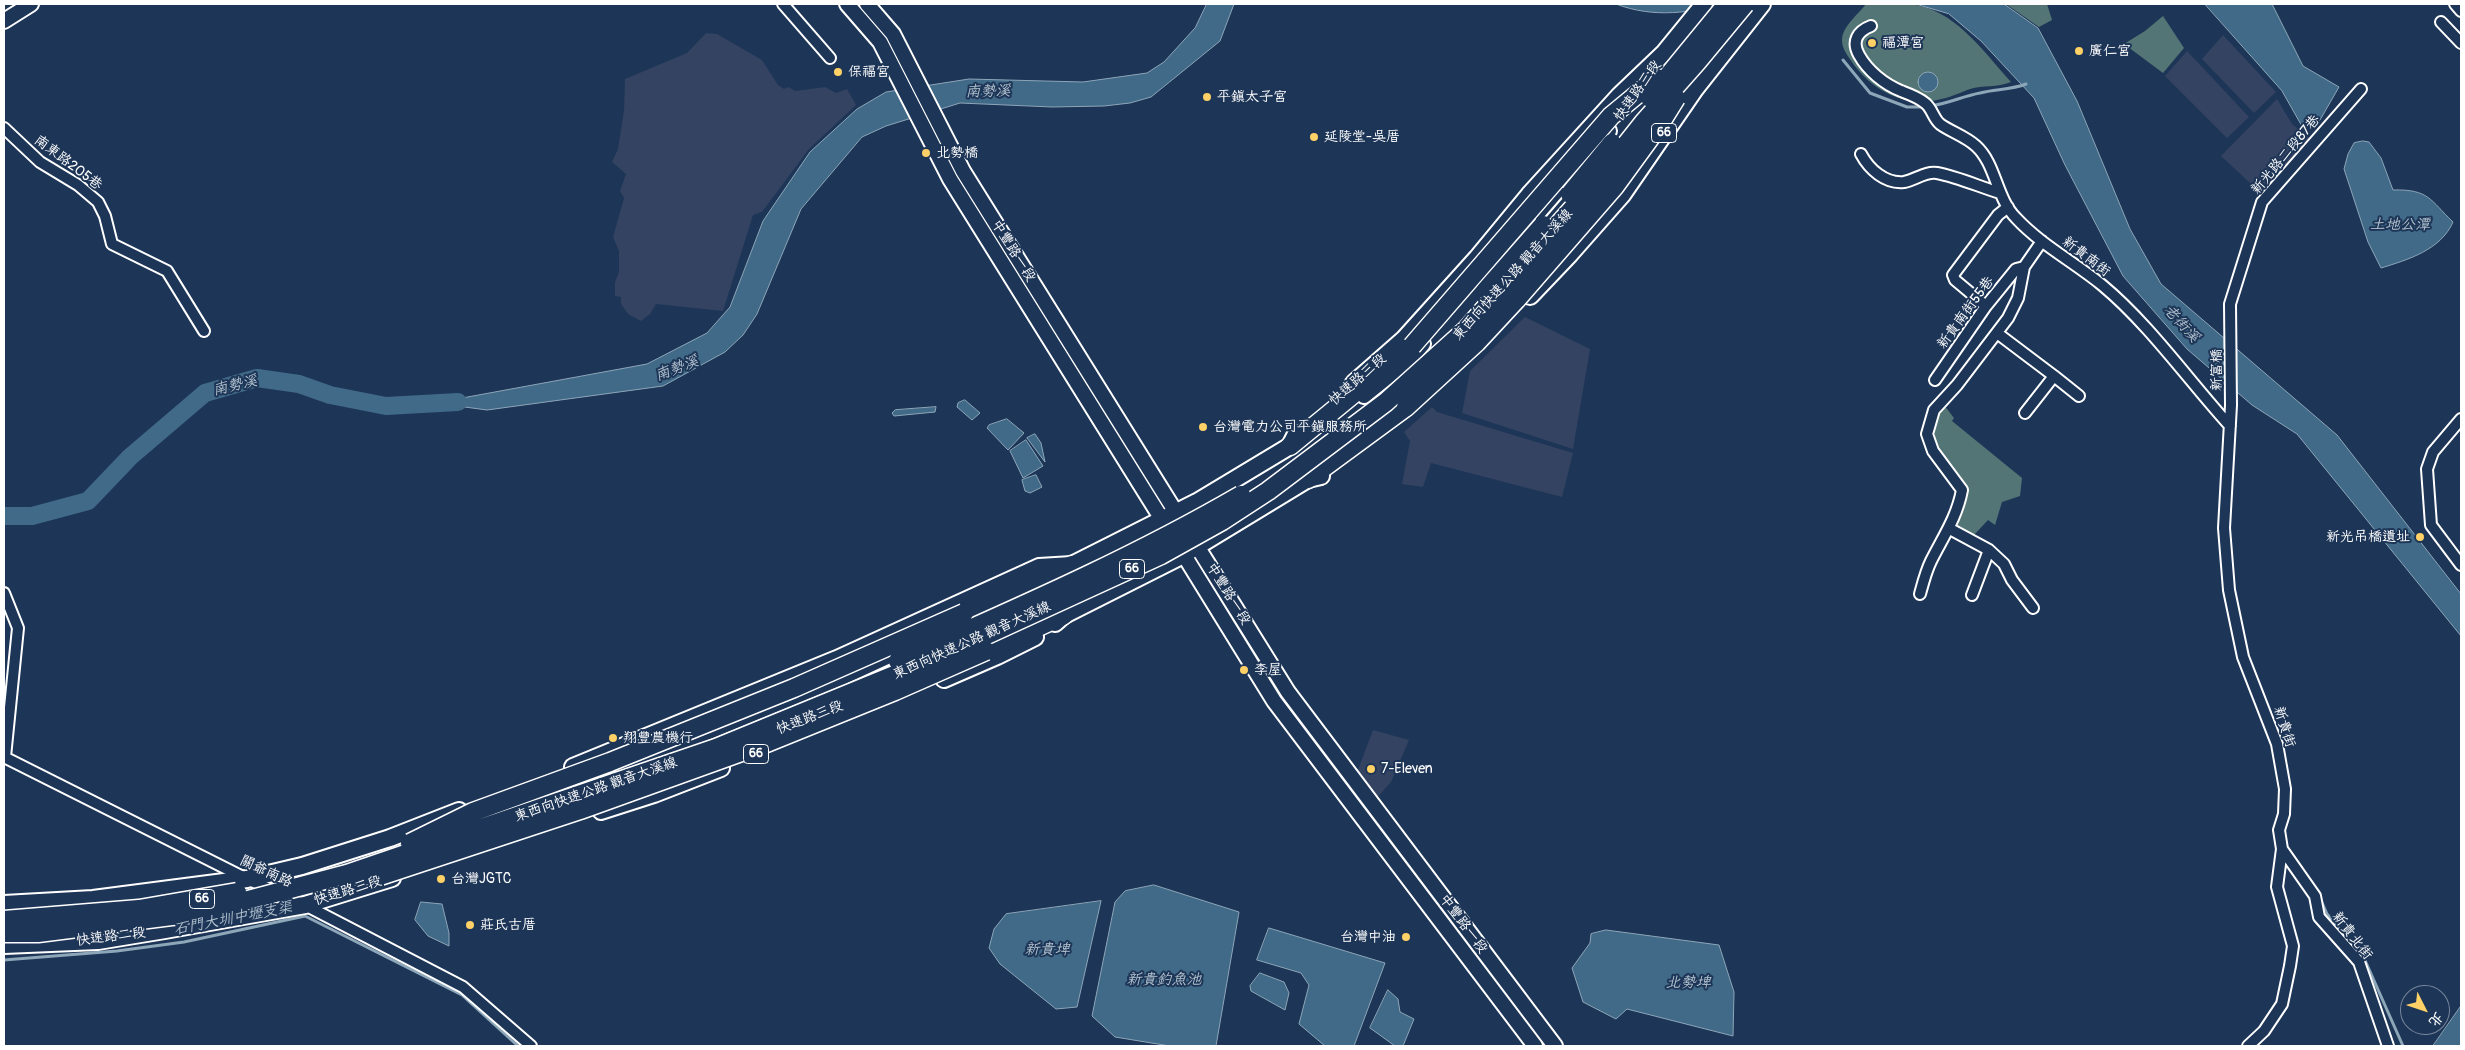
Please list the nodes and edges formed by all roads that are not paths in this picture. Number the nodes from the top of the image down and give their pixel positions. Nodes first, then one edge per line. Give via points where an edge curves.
1 (31, 4) edge
2 (846, 4) edge
3 (867, 4) edge
4 (1704, 4) edge
5 (1727, 4) edge
6 (1745, 4) edge
7 (1762, 4) edge
8 (2455, 4) edge
9 (788, 6) edge
10 (2461, 11) edge
11 (4, 22) edge
12 (2441, 22) dead end
13 (1871, 26) dead end
14 (2461, 43) edge
15 (1664, 53) junction
16 (830, 58) dead end
17 (1692, 58) junction
18 (914, 74) junction
19 (900, 80) junction
20 (2361, 88) dead end
21 (936, 118) junction
22 (922, 124) junction
23 (4, 128) edge
24 (1861, 154) dead end
25 (2000, 193) junction
26 (1529, 195) junction
27 (1546, 206) junction
28 (2008, 207) junction
29 (1578, 232) junction
30 (2042, 241) junction
31 (2024, 267) junction
32 (2230, 304) joint
33 (1986, 306) junction
34 (204, 330) dead end
35 (1997, 333) junction
36 (2054, 376) junction
37 (1934, 380) dead end
38 (2079, 396) dead end
39 (2231, 405) joint
40 (2025, 413) dead end
41 (2461, 419) edge
42 (2230, 426) junction
43 (1290, 446) junction
44 (1308, 479) junction
45 (1177, 512) junction
46 (1162, 520) junction
47 (1950, 529) junction
48 (1198, 546) junction
49 (1989, 550) junction
50 (1183, 555) junction
51 (1072, 565) junction
52 (2461, 565) edge
53 (4, 593) edge
54 (1920, 594) dead end
55 (1972, 595) dead end
56 (2033, 608) dead end
57 (1064, 615) junction
58 (837, 659) junction
59 (844, 677) junction
60 (856, 708) junction
61 (634, 741) junction
62 (4, 757) edge
63 (641, 760) junction
64 (651, 787) junction
65 (1401, 841) junction
66 (358, 848) junction
67 (2282, 849) junction
68 (395, 850) junction
69 (1388, 852) junction
70 (347, 874) junction
71 (247, 879) junction
72 (4, 904) edge
73 (305, 905) junction
74 (4, 920) edge
75 (4, 933) edge
76 (4, 945) edge
77 (530, 1046) edge
78 (1534, 1046) edge
79 (1555, 1046) edge
80 (2248, 1046) edge
81 (2388, 1046) edge

1 - 11 main road
2 - 19 main road via 880,42
3 - 18 main road via 893,34
4 - 15 main road, 66
5 - 17 highway, 東西向快速公路 觀音大溪線 / 66, bridge
6 - 17 highway, 東西向快速公路 觀音大溪線 / 66, bridge
7 - 29 main road, 快速路三段 / 66 via 1695,89 1622,194
8 - 10 street
9 - 16 street
12 - 14 street
13 - 25 street, 新貴南街 via 1861,30 1856,39 1855,46 1863,61 1884,83 1929,108 1941,124 1963,136 1983,154
15 - 26 main road, 快速路三段 / 66 via 1620,95
15 - 27 main road, 快速路三段 via 1628,108
17 - 43 highway, bridge via 1611,116 1412,346
17 - 44 highway, bridge via 1658,128 1615,186 1477,342 1406,407
17 - 68 highway, 東西向快速公路 觀音大溪線 / 66, bridge via 1424,356 1366,406 1270,478 1173,535 1114,564 829,692 653,764
17 - 70 highway, 東西向快速公路 觀音大溪線 / 66, bridge via 1467,329 1386,402 1268,491 1222,521 1097,586 943,655 716,748
18 - 19 main road
18 - 21 main road
19 - 22 main road
20 - 32 street, 新光路二段87巷 via 2262,202
21 - 22 main road
21 - 45 main road, 中豐路一段 via 968,179
22 - 46 main road, 中豐路一段 via 950,179
23 - 34 street, 南東路205巷 via 40,162 78,185 98,202 112,244 167,271
24 - 25 street via 1878,175 1891,181 1904,182 1935,172
25 - 28 street, 新貴南街
26 - 27 main road
26 - 43 main road, 快速路三段 / 66 via 1404,339 1293,436
27 - 29 main road
27 - 43 main road, 快速路三段 via 1410,359 1309,441
28 - 30 street, 新貴南街
28 - 33 street via 1998,215 1953,275
29 - 44 main road, 快速路三段 / 66 via 1464,364 1401,420 1326,475
30 - 31 street
30 - 42 street, 新貴南街 via 2103,286 2131,313
31 - 33 street, 新貴南街55巷 via 2016,269
31 - 35 street via 2018,298
32 - 39 street, 新富橋
33 - 37 street, 新貴南街55巷
35 - 36 street
35 - 47 street via 1934,410 1927,434 1933,451 1962,490
36 - 38 street
36 - 40 street
39 - 42 street, 新貴街
41 - 52 street via 2434,452 2428,469 2431,525
42 - 67 street, 新貴街 via 2224,528 2229,590 2243,657 2277,744 2285,788 2280,830
43 - 45 main road, 快速路三段 / 66
44 - 48 main road, 快速路三段 / 66
45 - 46 main road, 快速路三段 / 66
45 - 48 main road, 中豐路一段
46 - 50 main road, 中豐路一段
46 - 51 main road, 快速路三段 / 66
47 - 49 street
47 - 54 street via 1931,562
48 - 50 main road, 快速路三段 / 66
48 - 65 main road, 中豐路一段 via 1288,692
49 - 55 street
49 - 56 street via 2004,564
50 - 57 main road, 快速路三段 / 66
50 - 69 main road, 中豐路一段 via 1274,701
51 - 58 main road, 快速路三段 / 66 via 1039,567
51 - 59 main road, 快速路三段 via 1040,586
51 - 68 highway, bridge via 794,688 610,762 472,812
53 - 62 street via 18,628
57 - 60 main road, 快速路三段 / 66 via 1045,632 997,656
57 - 70 highway, bridge via 895,691 769,742 380,876
58 - 59 main road
58 - 61 main road, 快速路三段 / 66
59 - 60 main road
59 - 63 main road, 快速路三段
60 - 64 main road, 快速路三段 / 66
61 - 63 main road
61 - 66 main road, 快速路三段 / 66
62 - 71 street, 關爺南路
63 - 64 main road
63 - 66 main road, 快速路三段 via 370,852
64 - 73 main road, 快速路三段 / 66
65 - 69 main road
65 - 79 main road, 中豐路一段
66 - 71 main road, 快速路三段 / 66
67 - 80 street, 新貴街 via 2277,887 2292,946 2290,966 2282,1004 2264,1031
67 - 81 street, 新貴北街 via 2315,896 2320,916 2359,962
68 - 74 highway, 東西向快速公路 觀音大溪線 / 66, bridge via 277,885 139,909
69 - 78 main road, 中豐路一段
70 - 75 highway, 東西向快速公路 觀音大溪線 / 66, bridge via 203,912 47,932
71 - 72 main road, 66 via 93,899
71 - 73 street, 關爺南路
73 - 76 main road, 快速路二段 / 66 via 98,941
73 - 77 street, 關爺南路 via 463,988

